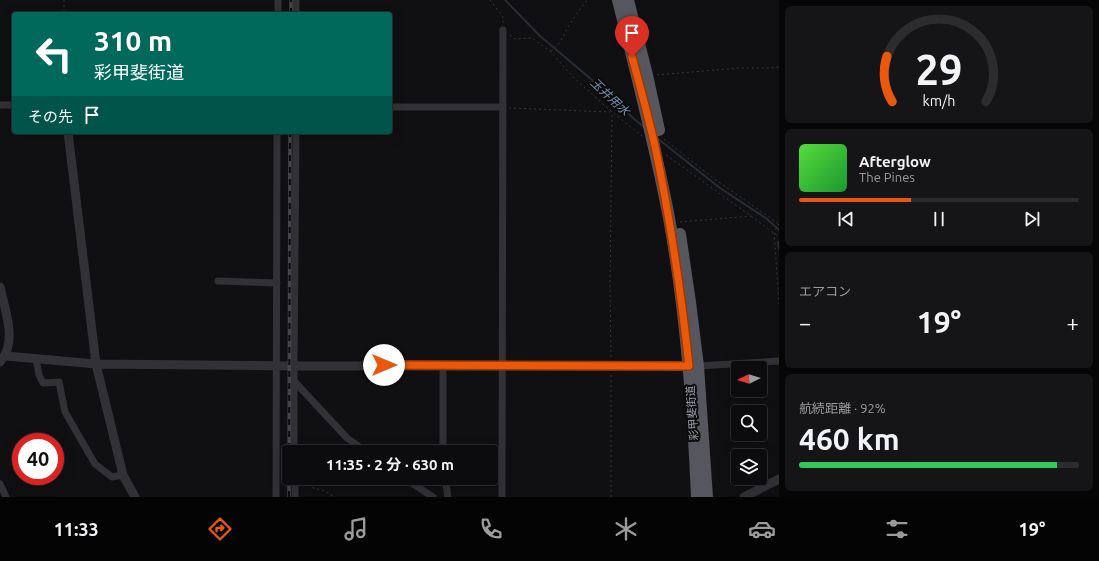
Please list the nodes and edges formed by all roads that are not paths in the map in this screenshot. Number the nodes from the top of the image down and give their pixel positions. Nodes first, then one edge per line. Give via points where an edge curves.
1 (278, 0) edge
2 (296, 0) edge
3 (618, 0) edge
4 (628, 0) edge
5 (278, 12) edge
6 (296, 12) edge
7 (503, 30) road end
8 (0, 105) edge
9 (12, 105) edge
10 (392, 107) edge
11 (503, 107) junction
12 (68, 134) edge
13 (277, 134) edge
14 (296, 134) edge
15 (651, 135) junction
16 (218, 281) dead end
17 (277, 283) junction
18 (0, 287) edge
19 (3, 359) edge
20 (36, 360) junction
21 (779, 360) edge
22 (96, 364) junction
23 (277, 365) junction
24 (443, 365) junction
25 (502, 365) junction
26 (294, 366) junction
27 (693, 366) junction
28 (294, 381) junction
29 (294, 445) edge
30 (357, 445) edge
31 (443, 445) edge
32 (123, 475) junction
33 (779, 479) edge
34 (0, 484) edge
35 (295, 485) edge
36 (415, 485) edge
37 (446, 485) edge
38 (6, 497) edge
39 (134, 497) edge
40 (276, 497) edge
41 (295, 497) edge
42 (433, 497) edge
43 (448, 497) edge
44 (502, 497) edge
45 (697, 497) edge
46 (707, 497) edge
47 (744, 497) edge

1 - 5 street
2 - 6 street
3 - 15 highway, 彩甲斐街道
4 - 15 highway, 彩甲斐街道 via 647,75
7 - 11 street
8 - 9 street
10 - 11 street
11 - 25 street
12 - 22 street
13 - 17 street
14 - 26 street
15 - 27 highway, 彩甲斐街道 via 669,219
15 - 27 highway, 彩甲斐街道 via 664,151 678,222 690,302
16 - 17 street
17 - 23 street
18 - 19 street via 10,334
19 - 20 street
20 - 22 street
20 - 32 street via 43,384 59,382 65,412 95,464 112,477
21 - 27 street
22 - 23 street
22 - 32 street
23 - 26 street
23 - 40 street
24 - 25 street
24 - 26 street
24 - 31 street
25 - 27 street
25 - 44 street
26 - 28 street
27 - 45 highway, 彩甲斐街道
27 - 46 highway, 彩甲斐街道
28 - 29 street
28 - 30 street via 347,438
32 - 39 street
33 - 47 street
34 - 38 street
35 - 41 street
36 - 42 street
37 - 43 street

